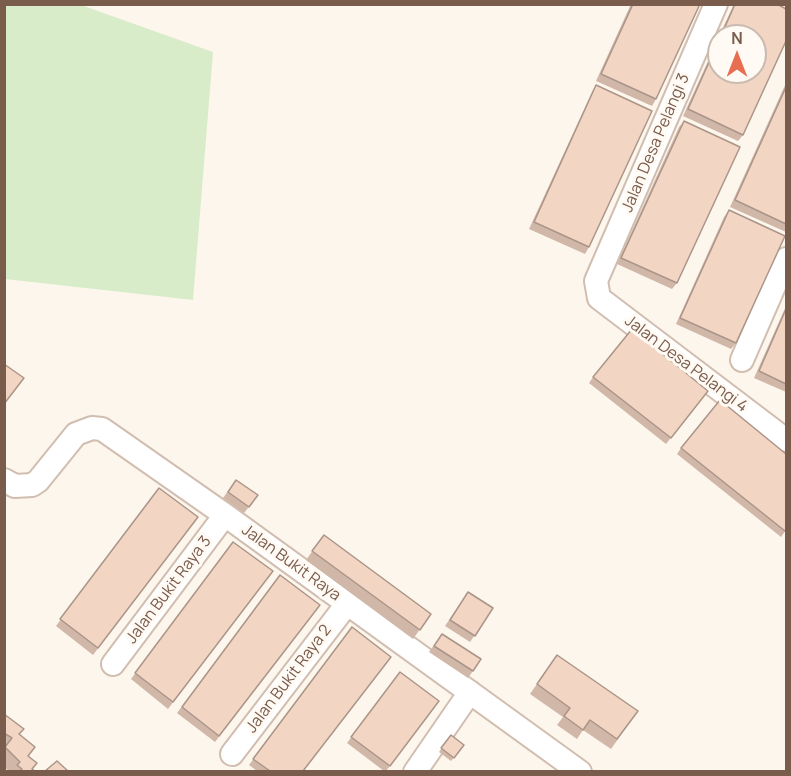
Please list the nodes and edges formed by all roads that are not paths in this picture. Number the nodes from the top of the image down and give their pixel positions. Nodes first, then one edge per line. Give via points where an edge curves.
1 (716, 4) edge
2 (786, 259) edge
3 (596, 281) joint
4 (742, 360) dead end
5 (786, 440) edge
6 (4, 480) edge
7 (225, 515) junction
8 (347, 604) junction
9 (113, 664) dead end
10 (470, 692) junction
11 (232, 754) dead end
12 (415, 771) edge
13 (580, 771) edge

1 - 3 street, Jalan Desa Pelangi 3
2 - 4 street
3 - 5 street, Jalan Desa Pelangi 4 via 599,298
6 - 7 street, Jalan Bukit Raya via 15,486 32,485 76,434 102,429
7 - 8 street, Jalan Bukit Raya
7 - 9 street, Jalan Bukit Raya 3
8 - 10 street, Jalan Bukit Raya
8 - 11 street, Jalan Bukit Raya 2
10 - 12 street
10 - 13 street, Jalan Bukit Raya

